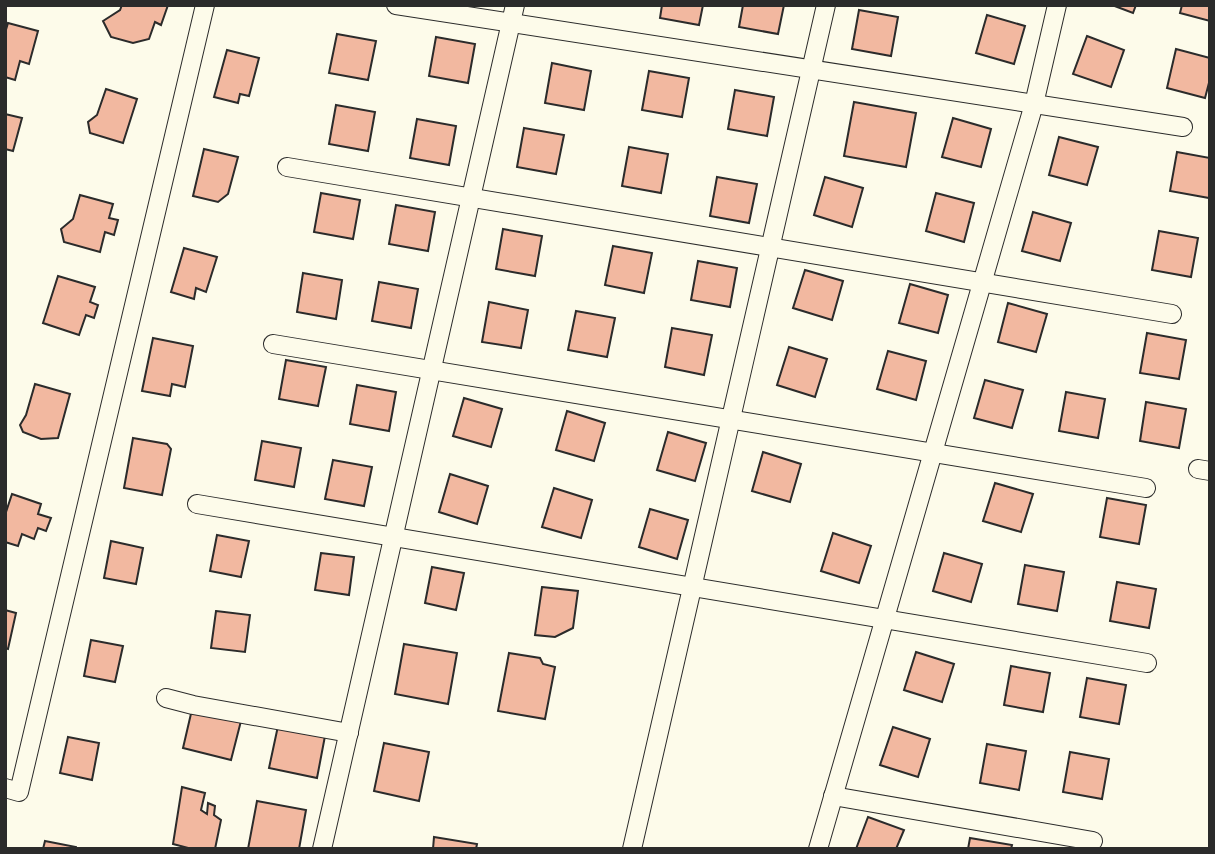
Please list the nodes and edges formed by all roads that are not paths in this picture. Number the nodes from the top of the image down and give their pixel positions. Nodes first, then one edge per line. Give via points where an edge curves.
1 (205, 5) edge
2 (396, 5) edge
3 (825, 5) edge
4 (1057, 5) edge
5 (513, 14) edge
6 (811, 70) junction
7 (1034, 104) junction
8 (1183, 127) dead end
9 (287, 167) dead end
10 (471, 198) junction
11 (770, 247) junction
12 (982, 283) junction
13 (1172, 314) dead end
14 (273, 344) dead end
15 (432, 370) junction
16 (731, 420) junction
17 (932, 453) junction
18 (1146, 488) dead end
19 (197, 504) dead end
20 (394, 537) junction
21 (692, 587) junction
22 (884, 619) junction
23 (1147, 663) dead end
24 (166, 698) dead end
25 (349, 733) junction
26 (5, 788) edge
27 (833, 796) junction
28 (1093, 841) dead end
29 (322, 849) edge
30 (632, 849) edge
31 (818, 849) edge

1 - 26 street via 19,792
2 - 5 street
3 - 6 street
4 - 7 street
5 - 6 street
5 - 10 street
6 - 7 street
6 - 11 street
7 - 8 street
7 - 12 street
9 - 10 street
10 - 11 street
10 - 15 street
11 - 12 street
11 - 16 street
12 - 13 street
12 - 17 street
14 - 15 street
15 - 16 street
15 - 20 street
16 - 17 street
16 - 21 street
17 - 18 street
17 - 22 street
19 - 20 street
20 - 21 street
20 - 25 street
21 - 22 street
21 - 30 street
22 - 23 street
22 - 27 street
24 - 25 street
25 - 29 street
27 - 28 street
27 - 31 street

